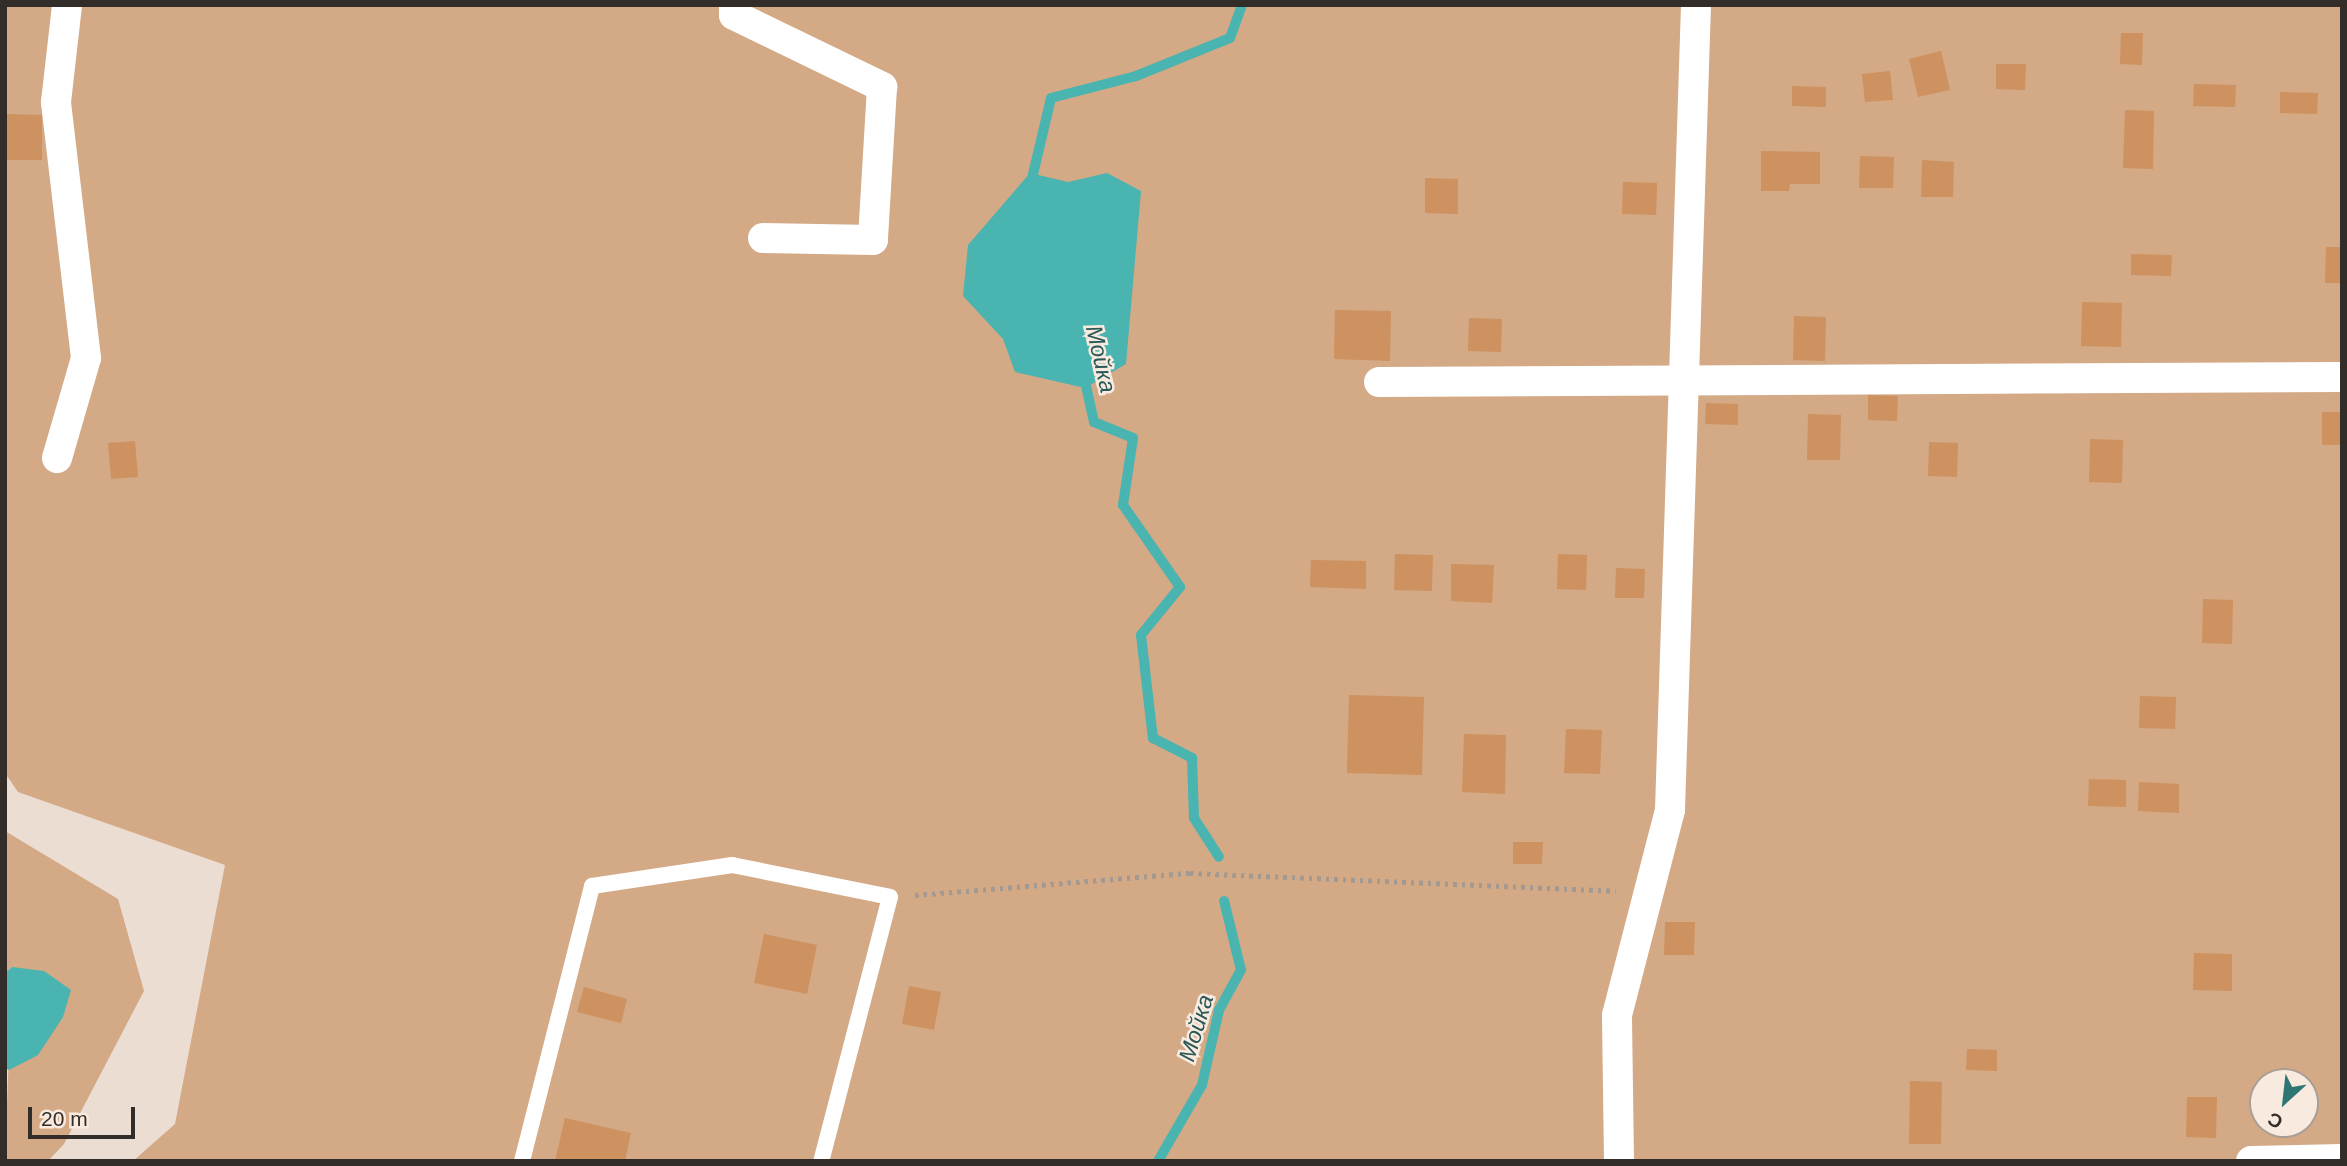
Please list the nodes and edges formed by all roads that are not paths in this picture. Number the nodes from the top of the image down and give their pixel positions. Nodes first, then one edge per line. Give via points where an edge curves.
1 (67, 5) edge
2 (734, 5) edge
3 (1696, 5) edge
4 (763, 238) dead end
5 (2342, 377) edge
6 (1379, 382) dead end
7 (1687, 382) junction
8 (57, 458) dead end
9 (2342, 1159) edge
10 (522, 1161) edge
11 (821, 1161) edge
12 (1619, 1161) edge
13 (2251, 1161) edge

1 - 8 street via 56,102 86,358
2 - 4 street via 734,15 882,87 873,240
3 - 7 street
5 - 7 street
6 - 7 street
7 - 12 street via 1670,810 1617,1015
9 - 13 street
10 - 11 lane via 592,886 732,865 890,897

